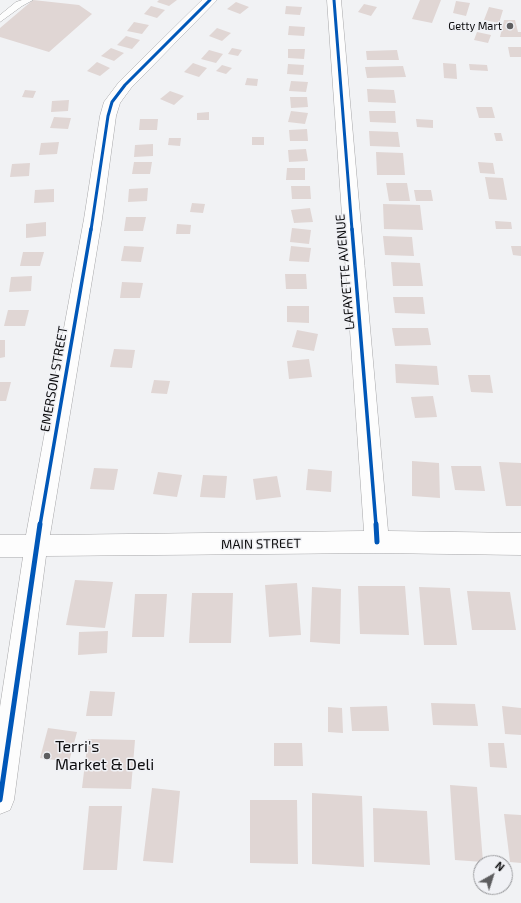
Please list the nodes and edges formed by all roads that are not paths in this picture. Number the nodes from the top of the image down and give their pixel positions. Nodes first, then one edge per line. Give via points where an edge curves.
1 (29, 0) edge
2 (210, 0) edge
3 (334, 0) edge
4 (0, 19) edge
5 (377, 542) junction
6 (521, 544) edge
7 (0, 546) edge
8 (36, 546) junction
9 (0, 800) edge

1 - 4 lane via 19,4
2 - 8 street, EMERSON STREET via 125,85 112,102
3 - 5 street, LAFAYETTE AVENUE
5 - 6 street, MAIN STREET
5 - 8 street, MAIN STREET
7 - 8 street, MAIN STREET
8 - 9 street, EMERSON STREET

